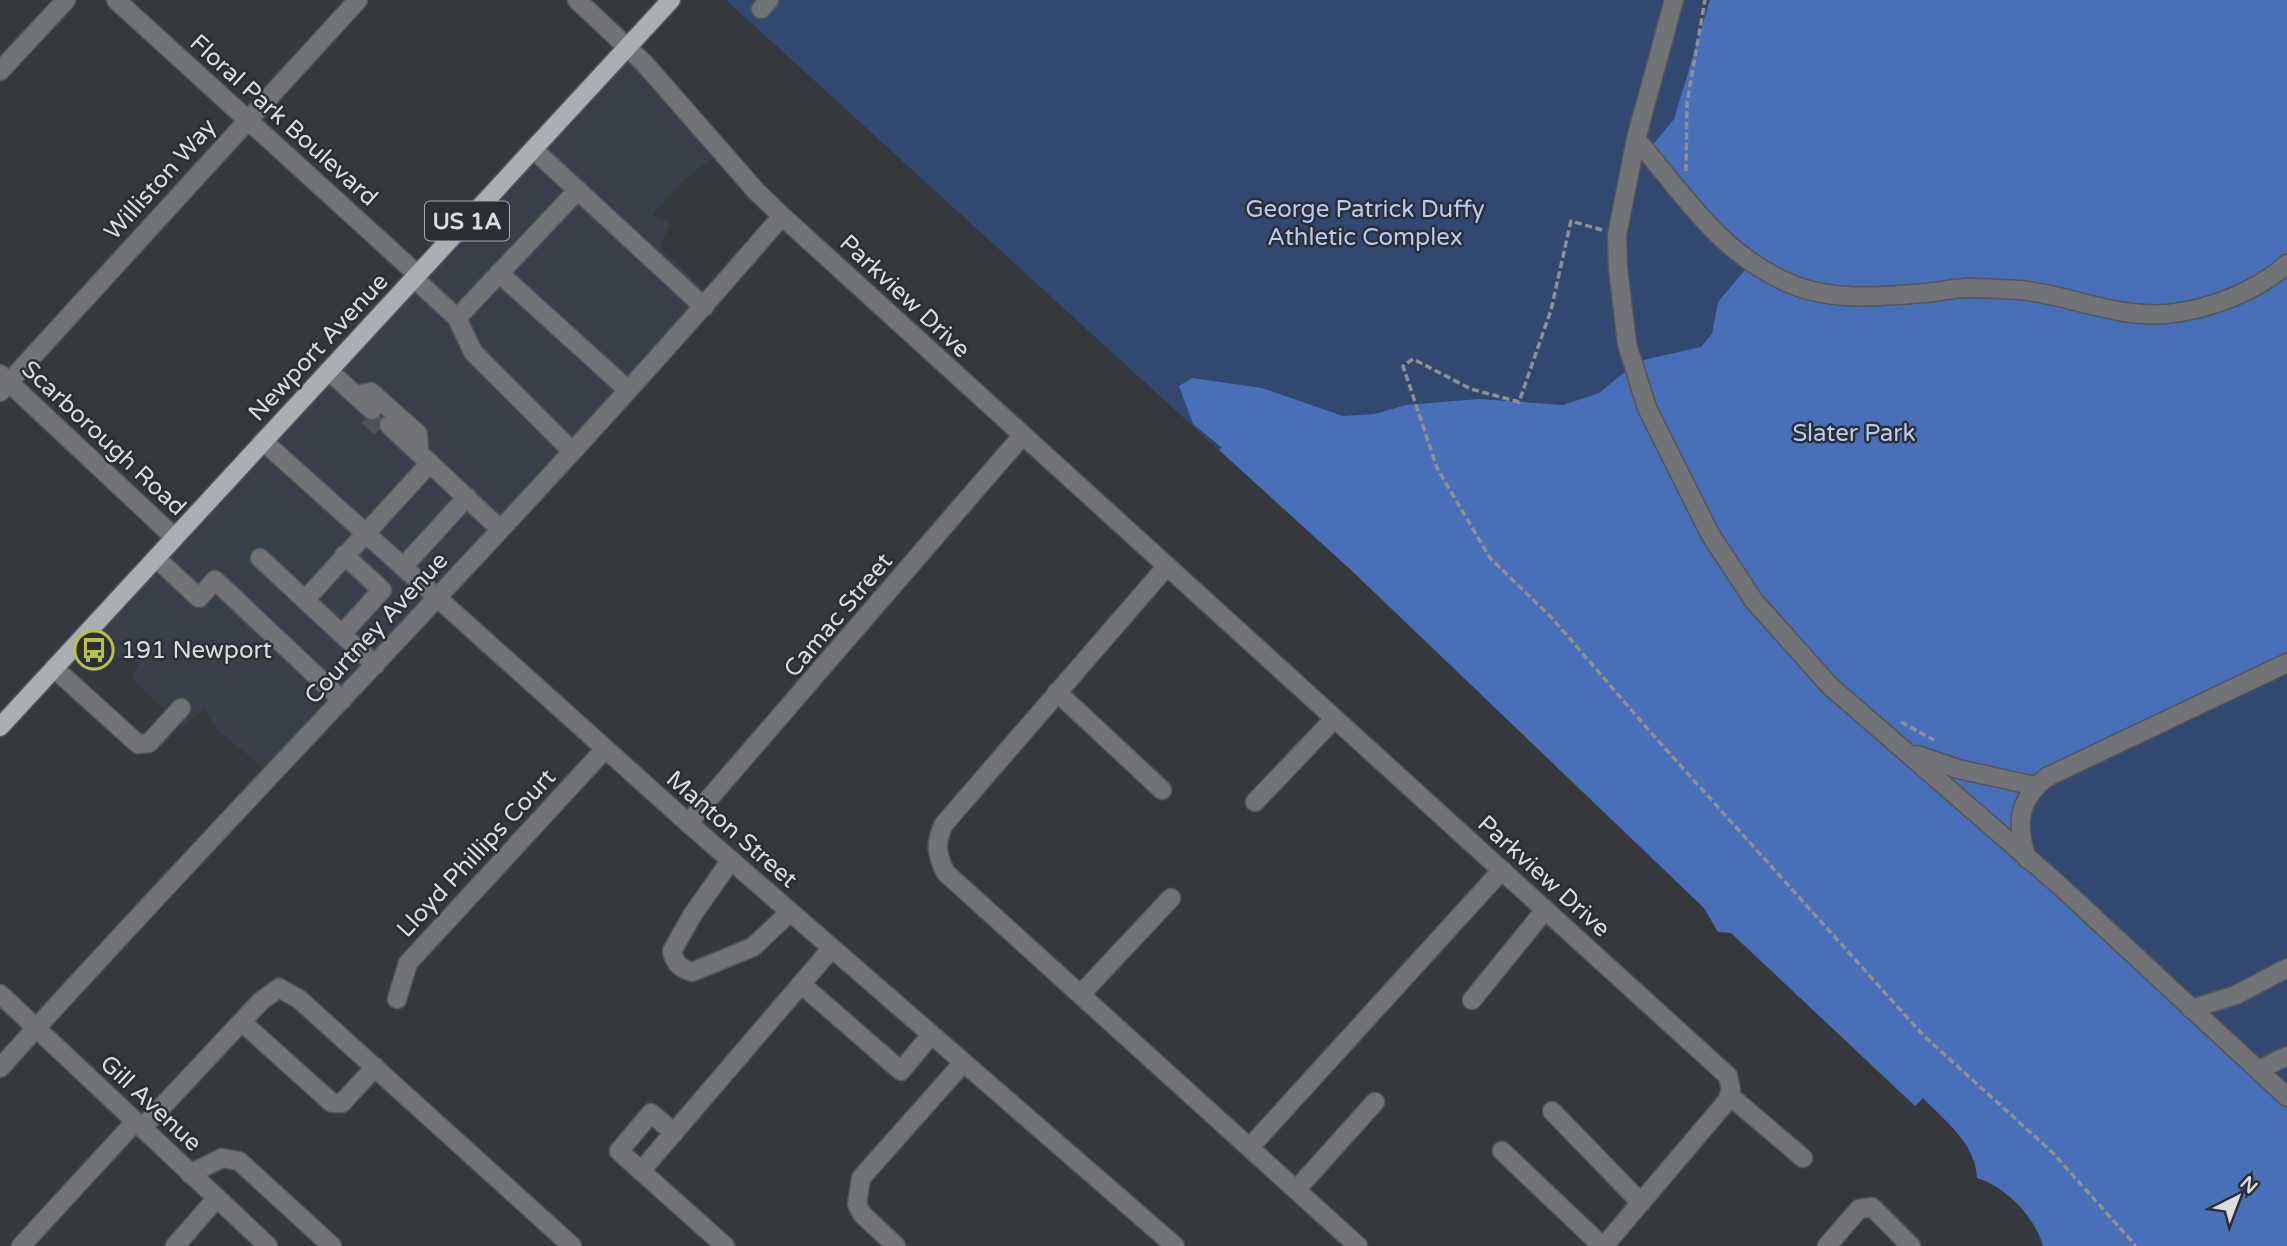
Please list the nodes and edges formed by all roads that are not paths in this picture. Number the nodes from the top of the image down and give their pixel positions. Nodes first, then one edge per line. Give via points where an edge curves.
1 (66, 0) edge
2 (116, 0) edge
3 (358, 0) edge
4 (577, 0) edge
5 (671, 0) edge
6 (1674, 0) edge
7 (627, 46) junction
8 (0, 71) edge
9 (247, 120) junction
10 (1636, 139) junction
11 (533, 149) junction
12 (578, 190) junction
13 (782, 216) junction
14 (2287, 264) edge
15 (499, 273) junction
16 (416, 277) junction
17 (704, 307) junction
18 (457, 318) junction
19 (329, 371) junction
20 (3, 383) edge
21 (628, 390) junction
22 (355, 395) junction
23 (370, 413) tunnel mouth
24 (386, 428) tunnel mouth
25 (1022, 436) junction
26 (263, 442) junction
27 (572, 451) junction
28 (425, 458) junction
29 (467, 498) junction
30 (500, 529) junction
31 (364, 533) junction
32 (174, 537) junction
33 (344, 555) junction
34 (156, 558) junction
35 (260, 558) dead end
36 (1167, 566) junction
37 (403, 567) junction
38 (437, 598) junction
39 (304, 600) junction
40 (342, 634) junction
41 (2287, 663) edge
42 (375, 665) junction
43 (54, 668) junction
44 (1057, 692) junction
45 (342, 700) junction
46 (180, 708) dead end
47 (1334, 719) junction
48 (0, 727) edge
49 (605, 749) junction
50 (1910, 753) junction
51 (2035, 786) junction
52 (1162, 790) dead end
53 (1255, 802) dead end
54 (688, 823) junction
55 (2027, 859) junction
56 (731, 860) junction
57 (1502, 870) junction
58 (1171, 898) dead end
59 (1545, 910) junction
60 (790, 912) junction
61 (832, 948) junction
62 (2287, 968) edge
63 (801, 984) junction
64 (0, 994) edge
65 (1080, 994) junction
66 (397, 999) dead end
67 (1472, 1000) dead end
68 (2191, 1009) junction
69 (242, 1022) junction
70 (36, 1028) junction
71 (931, 1035) junction
72 (2287, 1056) edge
73 (963, 1063) junction
74 (375, 1067) junction
75 (0, 1068) edge
76 (2258, 1070) junction
77 (1729, 1095) junction
78 (2287, 1097) edge
79 (1375, 1102) dead end
80 (1552, 1111) dead end
81 (139, 1125) junction
82 (674, 1133) junction
83 (1250, 1147) junction
84 (1502, 1151) dead end
85 (1803, 1158) dead end
86 (641, 1171) junction
87 (190, 1174) junction
88 (1296, 1190) junction
89 (217, 1198) junction
90 (1641, 1203) junction
91 (21, 1246) edge
92 (175, 1246) edge
93 (268, 1246) edge
94 (332, 1246) edge
95 (572, 1246) edge
96 (725, 1246) edge
97 (896, 1246) edge
98 (1175, 1246) edge
99 (1358, 1246) edge
100 (1603, 1246) edge
101 (1827, 1246) edge
102 (1911, 1246) edge

1 - 8 street
2 - 9 street, Floral Park Boulevard
3 - 9 street, Williston Way
4 - 7 street, Parkview Drive
5 - 7 main road, Newport Avenue / US 1A
6 - 10 street
7 - 11 main road, Newport Avenue / US 1A
7 - 13 street, Parkview Drive
9 - 16 street, Floral Park Boulevard
9 - 20 street, Williston Way
10 - 14 street via 1718,237 1760,269 1807,290 1837,297 2000,289 2126,313 2168,313 2213,305
10 - 50 street via 1617,235 1622,314 1636,376 1657,432 1710,534 1754,601 1830,686
11 - 12 street
11 - 16 main road, Newport Avenue / US 1A
12 - 15 street
12 - 17 street
13 - 17 street, Courtney Avenue
13 - 25 street, Parkview Drive
15 - 18 street
15 - 21 street
16 - 18 street, Floral Park Boulevard
16 - 19 main road, Newport Avenue / US 1A
17 - 21 street, Courtney Avenue
18 - 27 street via 473,352
19 - 22 street
19 - 26 main road, Newport Avenue / US 1A
20 - 32 street, Scarborough Road
21 - 27 street, Courtney Avenue
22 - 23 street
22 - 28 street via 372,392 418,434
24 - 28 street
25 - 36 street, Parkview Drive
25 - 54 street, Camac Street
26 - 31 street, Manton Street
26 - 32 main road, Newport Avenue / US 1A
27 - 30 street, Courtney Avenue
28 - 29 street
28 - 31 street
29 - 30 street
29 - 37 street
30 - 38 street, Courtney Avenue
31 - 33 street
31 - 37 street, Manton Street
32 - 34 main road, Newport Avenue / US 1A
33 - 39 street
33 - 40 street via 382,590
34 - 43 main road, Newport Avenue / US 1A
34 - 45 street via 199,598 215,580
35 - 39 street
36 - 44 street
36 - 47 street, Parkview Drive
37 - 38 street, Manton Street
38 - 42 street, Courtney Avenue
38 - 49 street, Manton Street
39 - 40 street
40 - 42 street
41 - 51 street via 2061,769
42 - 45 street, Courtney Avenue
43 - 46 street via 138,744 149,743
43 - 48 main road, Newport Avenue / US 1A
44 - 52 street
44 - 65 street via 944,824 936,841 946,873
45 - 70 street, Courtney Avenue
47 - 53 street
47 - 57 street, Parkview Drive
49 - 54 street, Manton Street
49 - 66 street, Lloyd Phillips Court via 408,963
50 - 51 street
50 - 55 street
51 - 55 street via 2019,817
54 - 56 street, Manton Street
55 - 68 street
56 - 60 street, Manton Street
56 - 60 street via 672,951 682,969 692,972 753,947
57 - 59 street, Parkview Drive
57 - 83 street
58 - 65 street
59 - 67 street
59 - 77 street, Parkview Drive via 1728,1076
60 - 61 street, Manton Street
61 - 63 street
61 - 71 street, Manton Street
62 - 68 street via 2236,995
63 - 71 street via 901,1071
63 - 82 street
64 - 70 street, Gill Avenue
65 - 83 street
68 - 76 street
69 - 74 street via 279,988 299,999
69 - 74 street via 332,1103 342,1103
69 - 81 street
70 - 75 street, Courtney Avenue
70 - 81 street, Gill Avenue
71 - 73 street, Manton Street
72 - 76 street
73 - 97 street via 861,1178 857,1204 862,1214
73 - 98 street, Manton Street
74 - 95 street
76 - 78 street
77 - 85 street
77 - 90 street
79 - 88 street
80 - 90 street
81 - 87 street, Gill Avenue
81 - 91 street
82 - 86 street
82 - 86 street via 651,1113 619,1151
83 - 88 street
84 - 100 street
86 - 96 street
87 - 89 street, Gill Avenue
87 - 94 street via 222,1158 239,1161
88 - 99 street
89 - 92 street
89 - 93 street, Gill Avenue
90 - 100 street
101 - 102 street via 1859,1209 1872,1207

